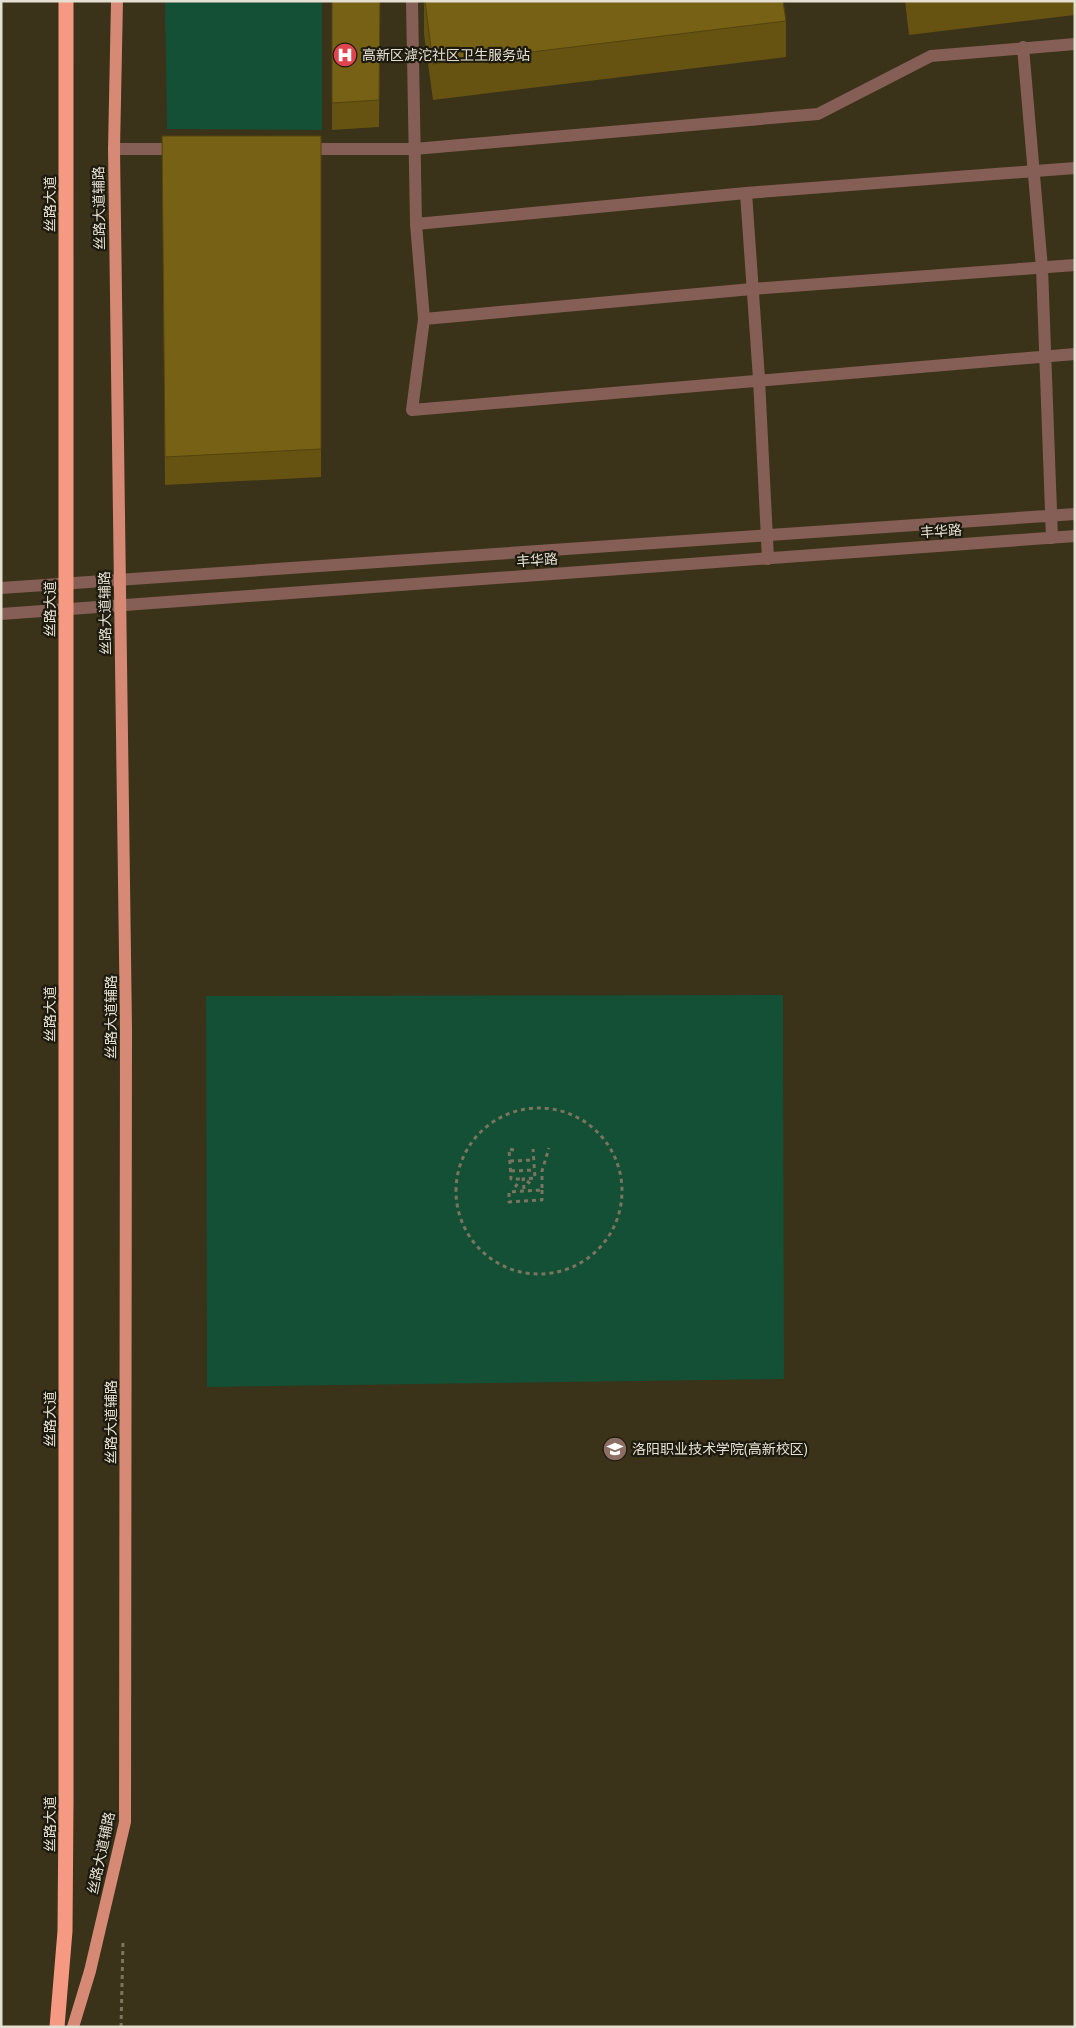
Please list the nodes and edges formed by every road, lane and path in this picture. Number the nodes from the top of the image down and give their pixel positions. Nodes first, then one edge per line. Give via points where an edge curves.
1 (66, 1) edge
2 (117, 1) edge
3 (412, 3) edge
4 (429, 4) edge
5 (1075, 44) edge
6 (1023, 47) junction
7 (114, 149) junction
8 (191, 149) edge
9 (298, 149) edge
10 (414, 149) junction
11 (1075, 168) edge
12 (1033, 171) junction
13 (746, 193) junction
14 (416, 224) junction
15 (1075, 265) edge
16 (1042, 268) junction
17 (752, 289) junction
18 (424, 319) junction
19 (1075, 354) edge
20 (1047, 356) junction
21 (759, 379) junction
22 (1075, 514) edge
23 (1051, 516) junction
24 (766, 536) junction
25 (1075, 536) edge
26 (1052, 538) junction
27 (768, 559) junction
28 (120, 581) junction
29 (1, 588) edge
30 (120, 605) junction
31 (1, 614) edge
32 (500, 1117) joint
33 (549, 1148) dead end
34 (534, 1149) dead end
35 (514, 1150) dead end
36 (534, 1160) junction
37 (510, 1161) junction
38 (534, 1170) junction
39 (511, 1171) junction
40 (523, 1180) junction
41 (533, 1186) dead end
42 (514, 1187) dead end
43 (524, 1189) dead end
44 (542, 1190) junction
45 (57, 2027) edge
46 (73, 2027) edge

1 - 45 highway, 丝路大道 via 66,1804 65,1931
2 - 7 main road, 丝路大道辅路
3 - 4 street
3 - 10 street
5 - 6 street
6 - 10 street via 931,56 818,114
6 - 12 street
7 - 8 street
7 - 28 main road, 丝路大道辅路
9 - 10 street
10 - 14 street
11 - 12 street
12 - 13 street
12 - 16 street
13 - 14 street
13 - 17 street
14 - 18 street
15 - 16 street
16 - 17 street
16 - 20 street
17 - 18 street
17 - 21 street
18 - 21 street via 412,410
19 - 20 street
20 - 21 street
20 - 23 street
21 - 24 street
22 - 23 street, 丰华路
23 - 24 street, 丰华路
23 - 26 street
24 - 27 street
24 - 28 street, 丰华路
25 - 26 street, 丰华路
26 - 27 street, 丰华路
27 - 30 street, 丰华路
28 - 29 street, 丰华路
28 - 30 main road, 丝路大道辅路
30 - 31 street, 丰华路
30 - 46 main road, 丝路大道辅路 via 126,1028 126,1822
32 - 32 path via 479,1132 461,1162 456,1179 456,1205 465,1230 481,1251 503,1266 528,1274 557,1273 584,1262 606,1242 620,1217 623,1188 618,1159 602,1134 579,1117 551,1108 525,1108
33 - 44 path via 542,1171
34 - 36 path
35 - 37 path via 509,1149
36 - 37 path
36 - 38 path
37 - 39 path
38 - 39 path
38 - 40 path via 535,1178
39 - 40 path via 511,1179
40 - 41 path
40 - 42 path
40 - 43 path
44 - 44 path via 542,1200 509,1202 509,1192

